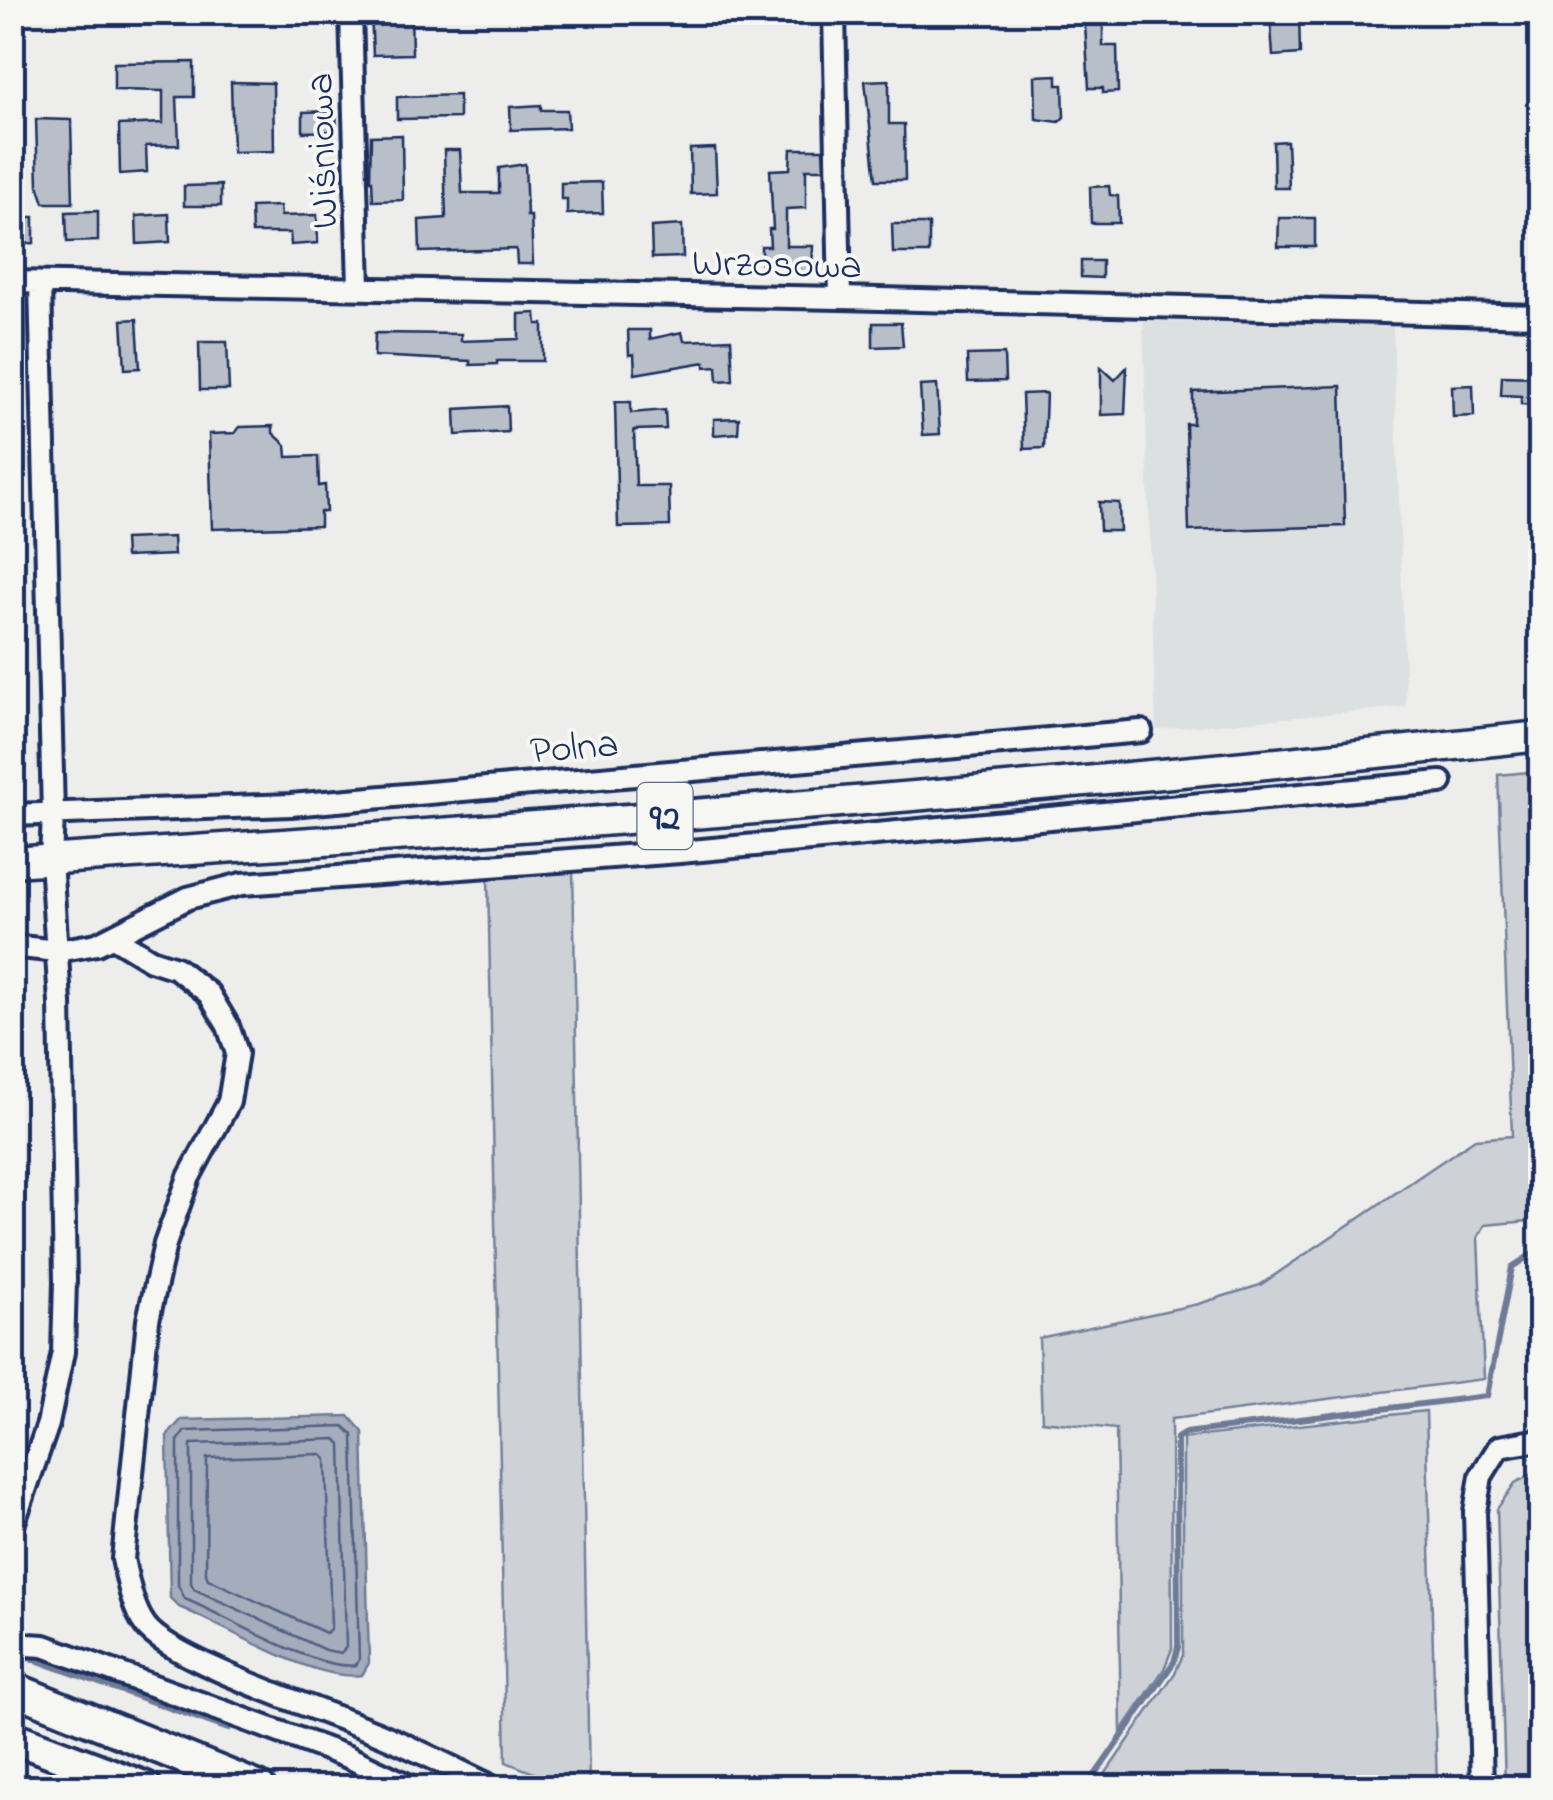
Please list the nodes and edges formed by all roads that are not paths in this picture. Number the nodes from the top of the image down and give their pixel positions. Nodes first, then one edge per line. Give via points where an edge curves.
1 (351, 12) edge
2 (834, 12) edge
3 (12, 282) edge
4 (40, 283) junction
5 (359, 288) junction
6 (840, 298) junction
7 (1540, 316) edge
8 (1141, 731) dead end
9 (1540, 736) edge
10 (1440, 782) dead end
11 (12, 814) edge
12 (53, 815) junction
13 (51, 859) junction
14 (12, 862) edge
15 (115, 938) junction
16 (12, 946) edge
17 (57, 951) junction
18 (1540, 1440) edge
19 (12, 1528) edge
20 (12, 1644) edge
21 (12, 1688) edge
22 (12, 1737) edge
23 (146, 1788) edge
24 (259, 1788) edge
25 (414, 1788) edge
26 (495, 1788) edge
27 (1482, 1788) edge

1 - 5 street, Wiśniowa
2 - 6 street
3 - 4 street, Wrzosowa
4 - 5 street, Wrzosowa
4 - 12 street
5 - 6 street, Wrzosowa
6 - 7 street, Wrzosowa
8 - 12 street, Polna via 291,805
9 - 13 main road, 92 via 504,830
10 - 15 street via 680,852 242,884 188,898
11 - 12 street, Polna
12 - 13 street
13 - 14 main road, 92
13 - 17 street
15 - 17 street
15 - 26 street via 176,968 209,994 238,1053 230,1102 164,1244 148,1320 123,1559 144,1625 164,1644 204,1663
16 - 17 street
17 - 19 street via 62,1352 48,1424
18 - 27 street via 1499,1447 1482,1476 1475,1512
20 - 25 street via 44,1646 348,1757
21 - 24 highway
22 - 23 highway

